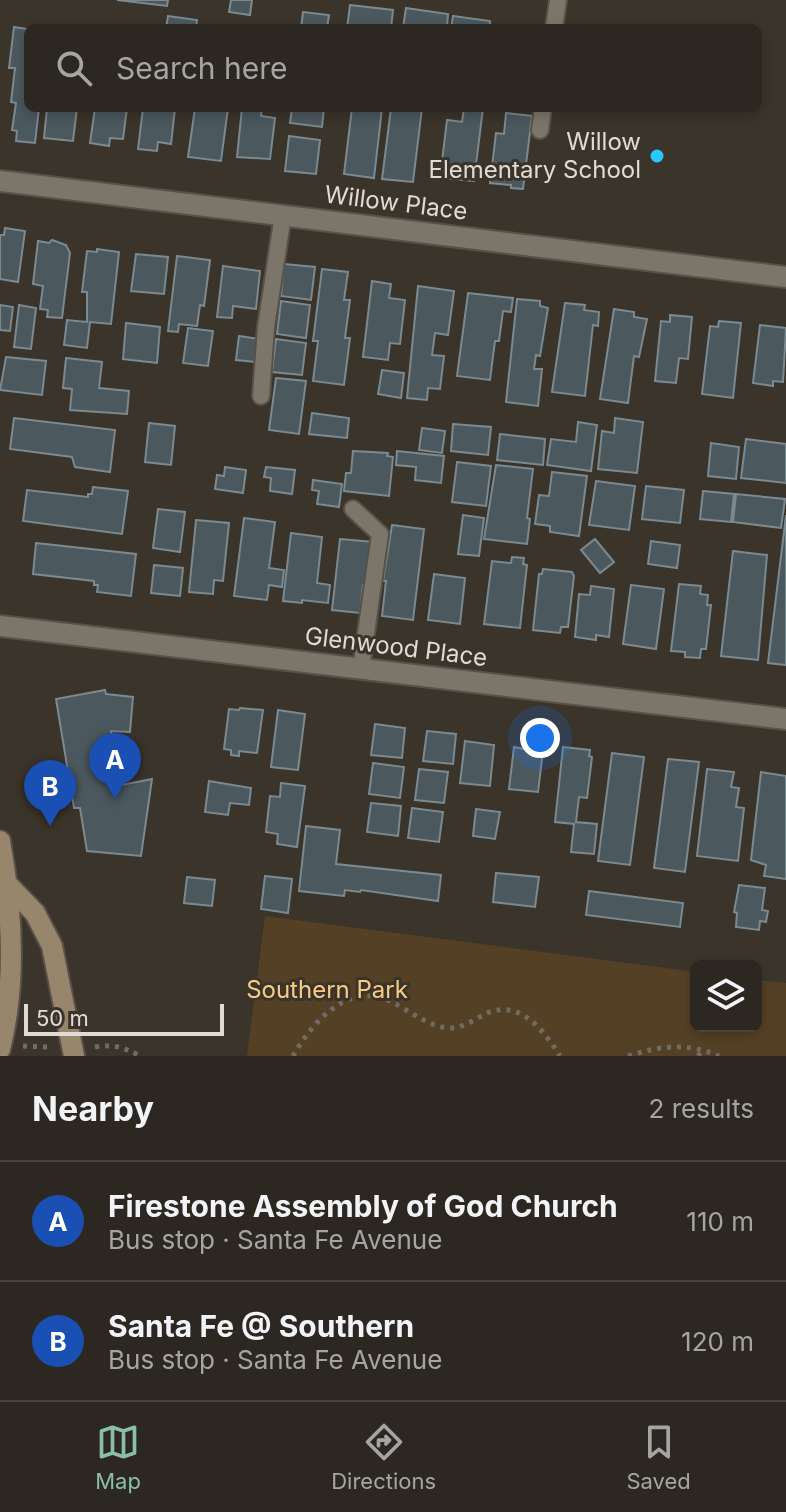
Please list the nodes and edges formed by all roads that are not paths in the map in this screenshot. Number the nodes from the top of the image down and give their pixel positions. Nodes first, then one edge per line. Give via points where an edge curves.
1 (558, 0) edge
2 (555, 24) edge
3 (542, 112) edge
4 (540, 130) dead end
5 (0, 181) edge
6 (283, 215) junction
7 (786, 277) edge
8 (261, 396) dead end
9 (353, 509) dead end
10 (0, 626) edge
11 (361, 669) junction
12 (786, 719) edge
13 (0, 841) edge
14 (2, 864) edge
15 (8, 885) junction
16 (0, 1049) edge
17 (74, 1051) edge

1 - 2 lane
3 - 4 lane
5 - 6 street, Willow Place
6 - 7 street, Willow Place
6 - 8 lane
9 - 11 lane via 380,534
10 - 11 street, Glenwood Place
11 - 12 street, Glenwood Place
13 - 14 street
14 - 15 street
15 - 16 street via 10,968
15 - 17 street via 35,913 52,946

